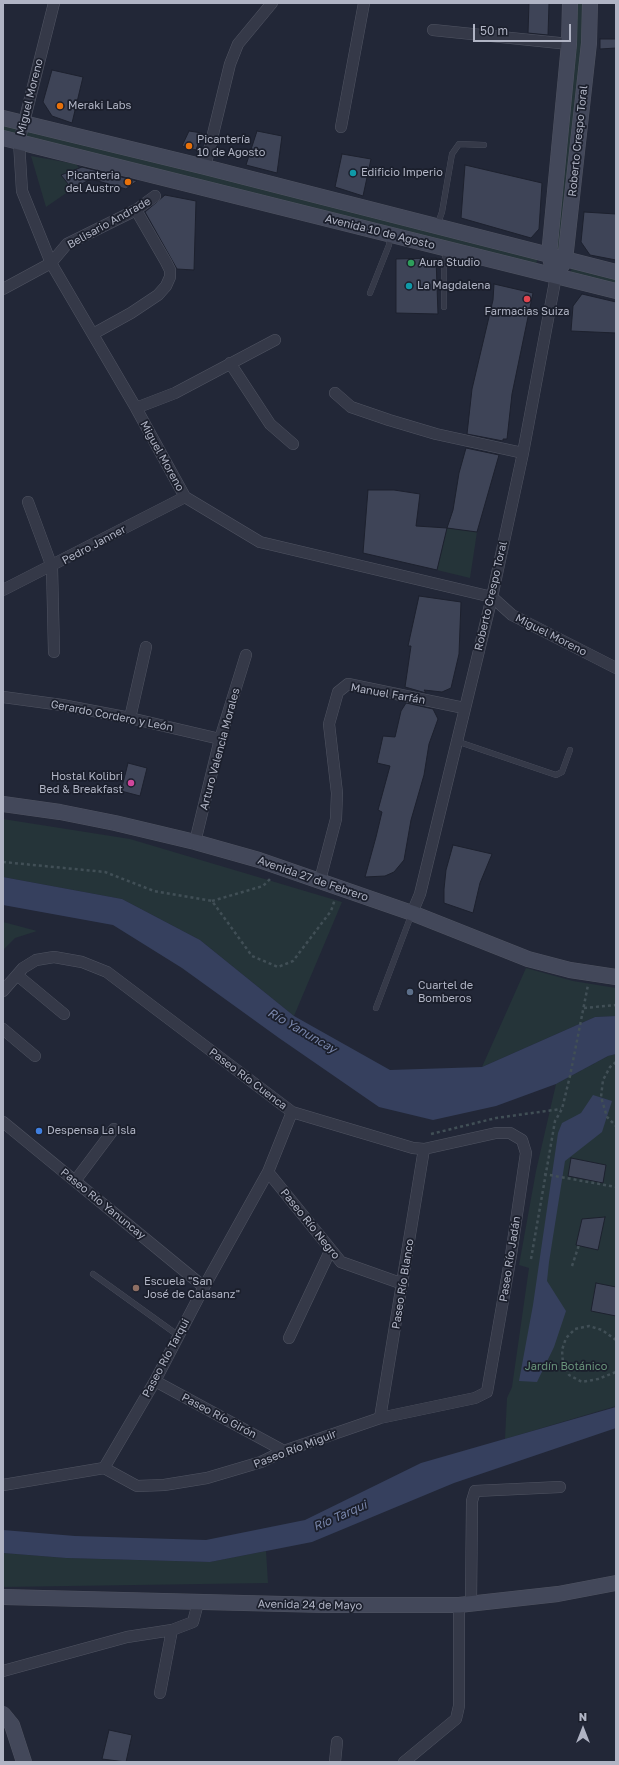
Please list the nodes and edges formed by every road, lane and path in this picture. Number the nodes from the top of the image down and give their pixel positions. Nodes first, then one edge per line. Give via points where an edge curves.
1 (54, 3) edge
2 (272, 3) edge
3 (364, 3) edge
4 (570, 3) edge
5 (590, 3) edge
6 (433, 30) dead end
7 (569, 44) junction
8 (3, 118) edge
9 (24, 122) junction
10 (341, 127) dead end
11 (3, 138) edge
12 (19, 142) junction
13 (484, 145) dead end
14 (205, 167) junction
15 (288, 189) junction
16 (155, 196) dead end
17 (283, 208) junction
18 (136, 210) junction
19 (436, 226) junction
20 (390, 234) junction
21 (448, 249) junction
22 (549, 255) junction
23 (565, 260) junction
24 (51, 264) junction
25 (616, 272) edge
26 (556, 276) junction
27 (3, 289) edge
28 (616, 291) edge
29 (370, 293) dead end
30 (444, 307) dead end
31 (92, 334) junction
32 (275, 340) dead end
33 (230, 362) junction
34 (334, 393) dead end
35 (136, 408) junction
36 (293, 444) dead end
37 (523, 454) junction
38 (185, 498) junction
39 (28, 502) dead end
40 (52, 567) junction
41 (3, 590) edge
42 (492, 597) junction
43 (146, 647) dead end
44 (54, 652) dead end
45 (246, 656) dead end
46 (616, 668) edge
47 (3, 697) edge
48 (464, 708) junction
49 (130, 718) junction
50 (220, 740) junction
51 (456, 741) junction
52 (570, 750) dead end
53 (3, 804) edge
54 (195, 842) junction
55 (3, 862) edge
56 (275, 874) dead end
57 (320, 880) junction
58 (336, 895) dead end
59 (212, 900) junction
60 (412, 912) junction
61 (591, 973) junction
62 (17, 975) junction
63 (616, 978) edge
64 (3, 991) edge
65 (616, 1005) edge
66 (376, 1008) dead end
67 (584, 1008) junction
68 (64, 1014) dead end
69 (3, 1029) edge
70 (35, 1056) dead end
71 (616, 1062) edge
72 (292, 1112) junction
73 (3, 1122) edge
74 (616, 1126) edge
75 (114, 1129) dead end
76 (510, 1133) joint
77 (424, 1149) junction
78 (268, 1172) junction
79 (544, 1174) junction
80 (75, 1181) junction
81 (616, 1187) edge
82 (579, 1245) dead end
83 (330, 1251) junction
84 (531, 1259) dead end
85 (572, 1266) dead end
86 (92, 1274) dead end
87 (403, 1284) junction
88 (204, 1287) junction
89 (178, 1336) junction
90 (289, 1338) dead end
91 (616, 1340) edge
92 (616, 1372) edge
93 (155, 1381) junction
94 (487, 1392) joint
95 (380, 1418) junction
96 (284, 1451) junction
97 (104, 1468) junction
98 (3, 1485) edge
99 (560, 1487) dead end
100 (616, 1583) edge
101 (3, 1597) edge
102 (198, 1603) junction
103 (465, 1604) junction
104 (172, 1630) junction
105 (3, 1672) edge
106 (160, 1693) dead end
107 (3, 1714) edge
108 (337, 1742) dead end
109 (21, 1760) edge
110 (335, 1762) edge
111 (404, 1762) edge

1 - 9 street, Miguel Moreno
2 - 14 street via 238,44 230,64
3 - 10 street
4 - 7 main road, Roberto Crespo Toral
5 - 23 main road, Roberto Crespo Toral via 589,43
6 - 7 street
7 - 22 main road, Roberto Crespo Toral
8 - 9 main road, Avenida 10 de Agosto
9 - 12 street, Miguel Moreno
9 - 14 main road, Avenida 10 de Agosto
11 - 12 main road, Avenida 10 de Agosto
12 - 17 main road, Avenida 10 de Agosto
12 - 24 street, Miguel Moreno via 22,191
13 - 19 lane via 459,144 452,154 442,212
14 - 15 main road, Avenida 10 de Agosto
15 - 17 main road
15 - 19 main road, Avenida 10 de Agosto
16 - 18 street, Belisario Andrade
17 - 20 main road, Avenida 10 de Agosto
18 - 24 street, Belisario Andrade via 67,244
18 - 31 street via 166,262 170,277 158,295 132,313
19 - 22 main road, Avenida 10 de Agosto
20 - 21 main road, Avenida 10 de Agosto
20 - 29 lane via 389,245
21 - 26 main road, Avenida 10 de Agosto
21 - 30 lane via 444,261
22 - 23 main road, Avenida 10 de Agosto
22 - 26 main road, Roberto Crespo Toral
23 - 25 main road, Avenida 10 de Agosto
23 - 26 main road, Roberto Crespo Toral
24 - 27 street, Belisario Andrade
24 - 31 street, Miguel Moreno
26 - 28 main road, Avenida 10 de Agosto
26 - 37 street, Roberto Crespo Toral
31 - 35 street, Miguel Moreno
32 - 33 street
33 - 35 street via 175,393
33 - 36 street via 270,424
34 - 37 street via 351,407 389,420 436,434
35 - 38 street, Miguel Moreno
37 - 42 street, Roberto Crespo Toral
38 - 40 street, Pedro Janner
38 - 42 street, Miguel Moreno via 260,542
39 - 40 street
40 - 41 street, Pedro Janner
40 - 44 street
42 - 46 street, Miguel Moreno via 512,615
42 - 48 street, Roberto Crespo Toral
43 - 49 street
45 - 50 street, Arturo Valencia Morales
47 - 49 street, Gerardo Cordero y León
48 - 51 street, Roberto Crespo Toral
48 - 57 street, Manuel Farfán via 348,684 338,692 329,724 337,794 336,819
49 - 50 street, Gerardo Cordero y León
50 - 54 street, Arturo Valencia Morales
51 - 52 lane via 556,775 562,772
51 - 60 street, Roberto Crespo Toral via 420,894
53 - 54 main road, Avenida 27 de Febrero via 60,812
54 - 57 main road, Avenida 27 de Febrero
55 - 59 path via 105,872 154,891
56 - 59 path via 263,886
57 - 60 main road, Avenida 27 de Febrero
58 - 59 path via 331,911 293,961 278,967 252,956
60 - 61 main road, Avenida 27 de Febrero via 528,959
60 - 66 lane
61 - 63 main road, Avenida 27 de Febrero
61 - 67 path
62 - 64 street
62 - 68 street
62 - 72 street, Paseo Río Cuenca via 36,960 54,957 82,962 106,972
65 - 67 path
67 - 79 path via 570,1076 562,1109 555,1121
69 - 70 street
71 - 74 path via 603,1080 601,1097 607,1117
72 - 77 street, Paseo Río Cuenca via 413,1148
72 - 78 street, Paseo Río Tarqui
73 - 80 street, Paseo Río Yanuncay
75 - 80 street
76 - 77 street, Paseo Río Cuenca via 496,1133
76 - 94 street, Paseo Río Jadán via 522,1140 526,1153
77 - 87 street, Paseo Río Blanco
78 - 83 street, Paseo Río Negro
78 - 88 street, Paseo Río Tarqui
79 - 81 path
79 - 84 path
80 - 88 street, Paseo Río Yanuncay
82 - 85 path
83 - 87 street, Paseo Río Negro via 341,1262
83 - 90 street
86 - 89 lane
87 - 95 street, Paseo Río Blanco
88 - 89 street, Paseo Río Tarqui
89 - 93 street, Paseo Río Tarqui
91 - 92 path via 602,1330 589,1326 575,1329 566,1338 562,1350 563,1364 569,1375 582,1382
93 - 96 street, Paseo Río Girón
93 - 97 street, Paseo Río Tarqui
94 - 95 street, Paseo Río Miguir via 475,1398
95 - 96 street, Paseo Río Miguir
96 - 97 street, Paseo Río Miguir via 261,1462 207,1478 164,1485 137,1486
97 - 98 street
99 - 103 street via 476,1491 472,1501
100 - 103 main road, Avenida 24 de Mayo via 558,1594
101 - 102 main road, Avenida 24 de Mayo
102 - 103 main road, Avenida 24 de Mayo via 390,1606
102 - 104 street via 192,1622
103 - 111 street via 460,1706 456,1719
104 - 105 street via 127,1637
104 - 106 street
107 - 109 main road via 12,1725
108 - 110 street

